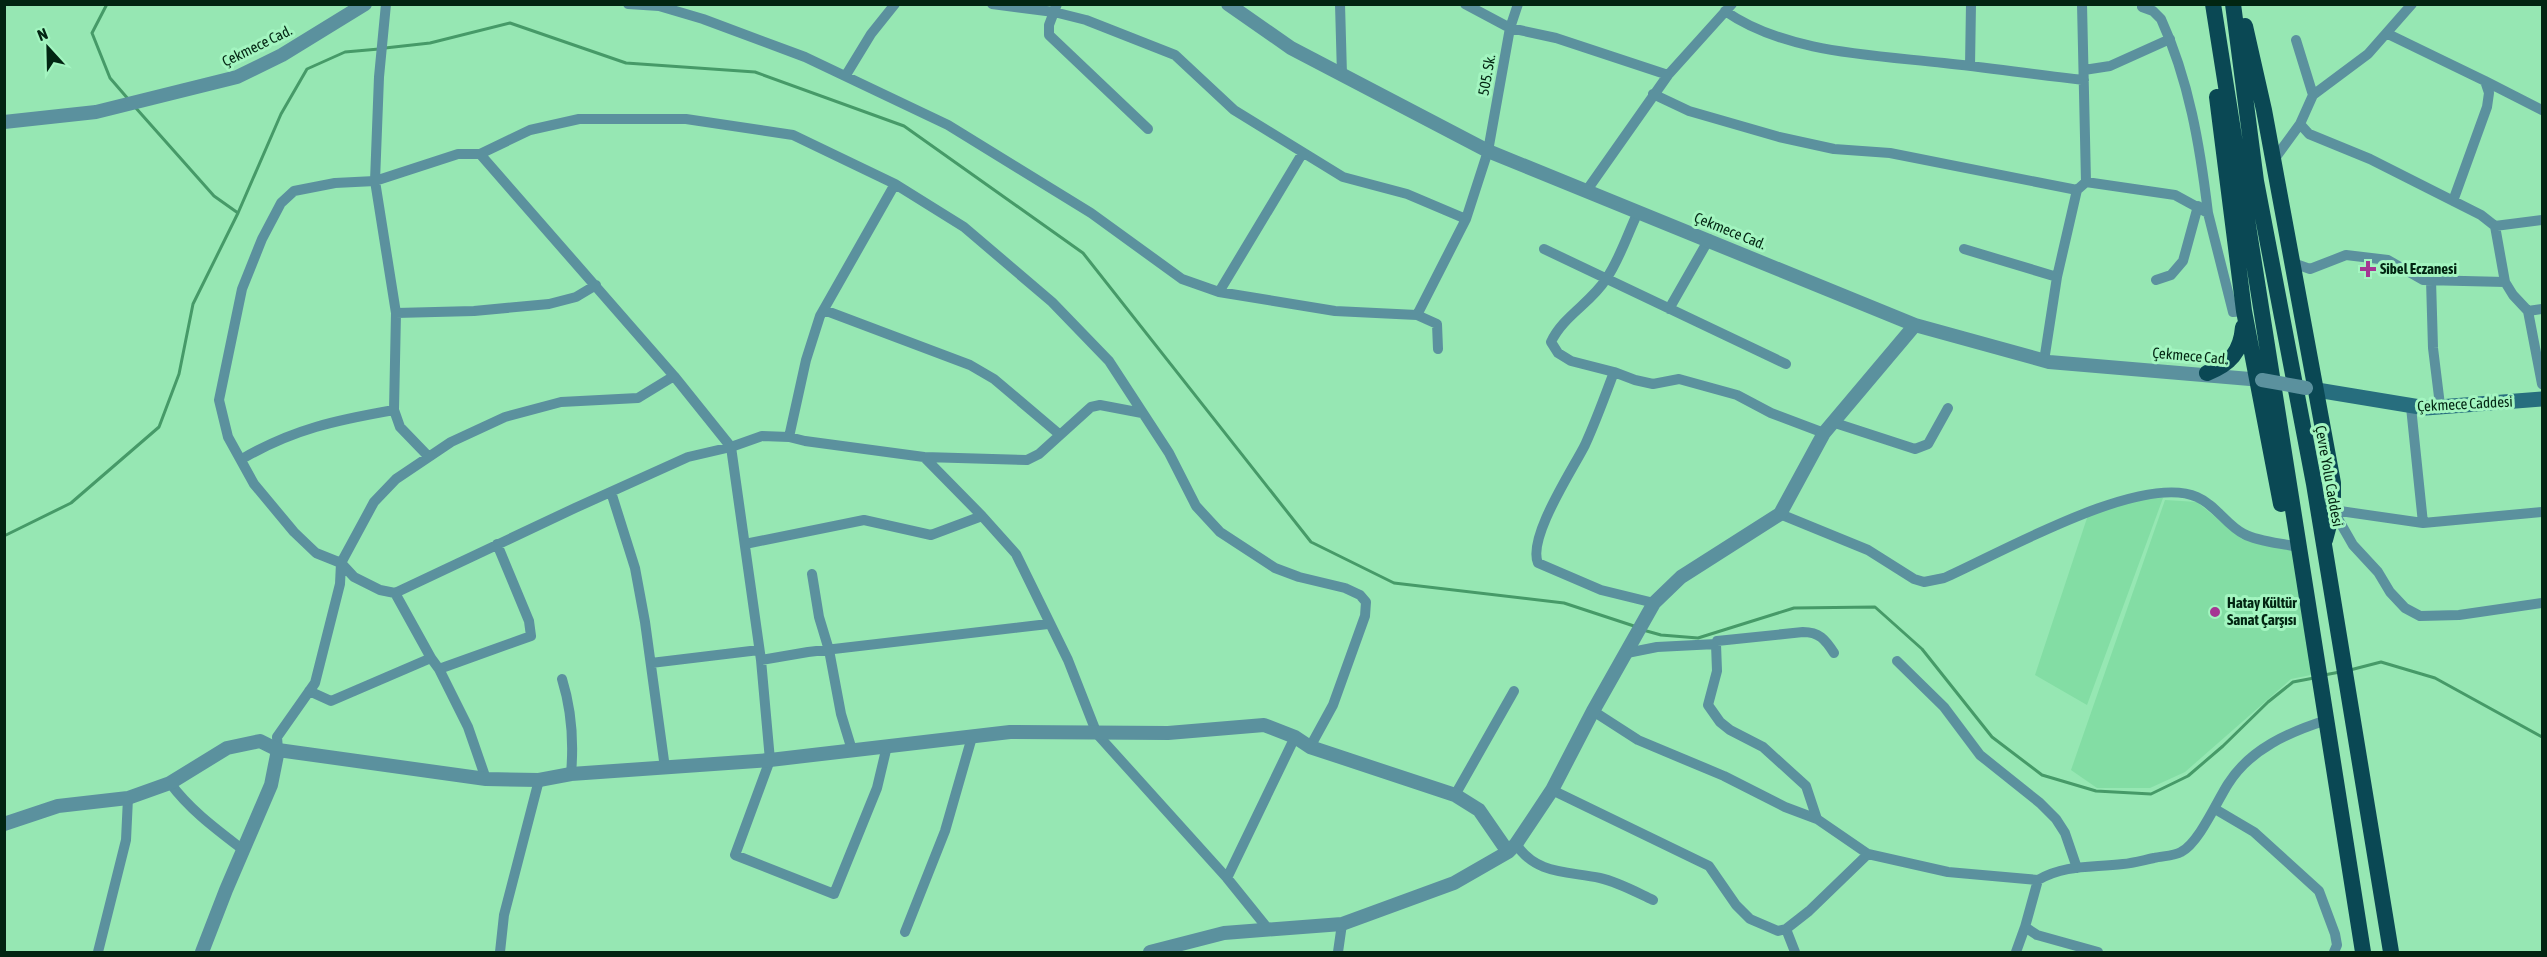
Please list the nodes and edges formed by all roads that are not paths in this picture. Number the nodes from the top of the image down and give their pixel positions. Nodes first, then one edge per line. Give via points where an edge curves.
1 (365, 4) edge
2 (386, 4) edge
3 (628, 4) edge
4 (895, 4) edge
5 (992, 4) edge
6 (1228, 4) edge
7 (1340, 4) edge
8 (1465, 4) edge
9 (1518, 4) edge
10 (1971, 4) edge
11 (2082, 4) edge
12 (2212, 4) edge
13 (2233, 4) edge
14 (2240, 4) edge
15 (2412, 4) edge
16 (2142, 7) dead end
17 (1056, 8) edge
18 (1728, 8) edge
19 (1510, 28) junction
20 (2388, 34) junction
21 (2170, 39) junction
22 (2296, 40) dead end
23 (1970, 66) junction
24 (846, 75) junction
25 (1342, 75) junction
26 (1668, 75) junction
27 (2084, 75) junction
28 (2485, 81) junction
29 (1653, 94) junction
30 (2313, 95) junction
31 (2542, 110) edge
32 (4, 122) edge
33 (2300, 124) junction
34 (1148, 129) dead end
35 (1488, 151) junction
36 (480, 154) junction
37 (1302, 154) junction
38 (2273, 162) junction
39 (375, 181) junction
40 (895, 184) junction
41 (2081, 186) junction
42 (1587, 190) junction
43 (2452, 201) junction
44 (2198, 206) junction
45 (1638, 212) junction
46 (2208, 213) junction
47 (1467, 219) junction
48 (2542, 219) edge
49 (2495, 226) junction
50 (1710, 239) junction
51 (1544, 249) dead end
52 (1964, 249) dead end
53 (2293, 262) junction
54 (2057, 277) junction
55 (1607, 278) junction
56 (2156, 280) dead end
57 (2431, 280) junction
58 (2505, 282) junction
59 (596, 285) junction
60 (1219, 292) junction
61 (1670, 309) junction
62 (2542, 309) edge
63 (824, 310) junction
64 (2244, 311) junction
65 (2528, 311) junction
66 (396, 313) junction
67 (1417, 315) junction
68 (1915, 325) junction
69 (1438, 349) dead end
70 (2044, 361) junction
71 (1785, 364) dead end
72 (1614, 372) junction
73 (2207, 373) junction
74 (674, 376) junction
75 (2259, 379) junction
76 (2542, 384) edge
77 (2312, 389) junction
78 (2542, 399) edge
79 (2440, 405) junction
80 (2411, 407) junction
81 (1948, 408) dead end
82 (394, 410) junction
83 (1142, 413) junction
84 (1832, 422) junction
85 (1059, 434) junction
86 (1824, 434) junction
87 (789, 437) junction
88 (731, 447) junction
89 (428, 456) junction
90 (924, 457) junction
91 (242, 459) junction
92 (611, 492) junction
93 (2333, 510) junction
94 (2542, 512) edge
95 (1780, 514) junction
96 (982, 516) junction
97 (2423, 523) junction
98 (497, 544) junction
99 (745, 544) junction
100 (2323, 549) junction
101 (2298, 552) junction
102 (341, 563) junction
103 (812, 574) dead end
104 (395, 593) junction
105 (1654, 603) junction
106 (2542, 603) edge
107 (1048, 624) junction
108 (1716, 644) junction
109 (829, 650) junction
110 (1834, 652) dead end
111 (1627, 653) junction
112 (760, 655) junction
113 (431, 658) junction
114 (1897, 662) dead end
115 (651, 663) junction
116 (439, 669) junction
117 (562, 679) dead end
118 (309, 691) junction
119 (1514, 691) dead end
120 (1593, 711) junction
121 (2327, 720) junction
122 (1097, 734) junction
123 (972, 737) junction
124 (1295, 737) junction
125 (887, 746) junction
126 (1310, 747) junction
127 (278, 750) junction
128 (852, 750) junction
129 (770, 760) junction
130 (665, 768) junction
131 (571, 774) junction
132 (486, 779) junction
133 (539, 780) junction
134 (170, 783) junction
135 (1552, 790) junction
136 (1455, 795) junction
137 (128, 798) junction
138 (2215, 809) junction
139 (1817, 819) junction
140 (4, 824) edge
141 (1512, 848) junction
142 (242, 849) junction
143 (1868, 854) junction
144 (2077, 868) junction
145 (1227, 878) junction
146 (2038, 880) junction
147 (1653, 900) dead end
148 (1342, 924) junction
149 (2025, 927) junction
150 (1786, 929) junction
151 (1269, 930) junction
152 (905, 932) dead end
153 (98, 952) edge
154 (202, 952) edge
155 (500, 952) edge
156 (1150, 952) edge
157 (1338, 952) edge
158 (1795, 952) edge
159 (2016, 952) edge
160 (2098, 952) edge
161 (2334, 952) edge
162 (2364, 952) edge
163 (2391, 952) edge

1 - 32 street, Çekmece Cad. via 282,55 237,77 96,112
2 - 39 street
3 - 24 street via 659,6 703,19
4 - 24 street
5 - 17 street
6 - 25 street, Çekmece Cad. via 1291,48
7 - 25 street
8 - 19 street
9 - 19 street, 505. Sk.
10 - 23 street
11 - 27 street
12 - 64 highway via 2220,126
12 - 101 highway
13 - 100 highway, Çevre Yolu Caddesi via 2256,181
14 - 38 highway
15 - 20 street
16 - 21 street via 2161,19
17 - 34 street via 1049,35
17 - 37 street via 1175,55 1234,111
18 - 23 street via 1752,27 1792,42
18 - 26 street
19 - 26 street via 1556,38
19 - 35 street, 505. Sk.
20 - 28 street
20 - 30 street
21 - 27 street
21 - 46 street via 2186,86 2202,157
22 - 30 street
23 - 27 street
24 - 60 street via 948,125 1091,213 1182,279
25 - 35 street, Çekmece Cad.
26 - 29 street
27 - 41 street
28 - 31 street
28 - 43 street via 2489,93 2487,106
29 - 41 street via 1689,111 1779,137
29 - 42 street
30 - 33 street
33 - 38 street
33 - 43 street via 2309,134 2370,159
35 - 42 street, Çekmece Cad.
35 - 47 street, 505. Sk.
36 - 39 street via 458,154
36 - 40 street via 530,130 579,119 686,120 793,135
36 - 59 street
37 - 47 street via 1343,177 1407,194
37 - 60 street
38 - 53 highway
39 - 66 street
39 - 91 street via 294,191 280,203 262,239 242,289 219,400 228,437
40 - 63 street
40 - 83 street via 964,226 1053,302 1109,361
41 - 44 street via 2175,195
41 - 54 street
42 - 45 street, Çekmece Cad.
43 - 49 street
44 - 46 street
44 - 56 street via 2183,261 2171,275
45 - 50 street, Çekmece Cad.
45 - 55 street
46 - 64 street via 2233,312
47 - 67 street, 505. Sk.
48 - 49 street
49 - 58 street
50 - 61 street
50 - 68 street, Çekmece Cad.
51 - 55 street
52 - 54 street
53 - 57 street via 2310,269 2346,255 2388,260 2423,280
53 - 77 highway
54 - 70 street
55 - 61 street
55 - 72 street via 1561,325 1551,342 1558,353 1571,361
57 - 58 street
57 - 79 street
58 - 65 street
59 - 66 street via 576,297 549,304
59 - 74 street
60 - 67 street via 1335,311
61 - 71 street
62 - 65 street
63 - 85 street via 970,365 994,379
63 - 87 street via 806,360
64 - 73 highway via 2236,356
64 - 75 highway
65 - 76 street
66 - 82 street
67 - 69 street via 1437,324
68 - 70 street, Çekmece Cad.
68 - 84 street
70 - 73 street, Çekmece Cad.
72 - 86 street via 1653,384 1679,379 1737,395
72 - 105 street via 1585,443 1544,521 1535,557 1538,562 1601,590
73 - 75 street, Çekmece Cad.
74 - 88 street
74 - 89 street via 638,398 561,402 505,417
75 - 77 street, Çekmece Cad., bridge
75 - 101 highway via 2279,499
77 - 80 main road, Çekmece Caddesi
77 - 93 highway via 2333,483
78 - 79 main road, Çekmece Caddesi
79 - 80 main road, Çekmece Caddesi
80 - 97 street
81 - 84 street via 1928,444 1915,449
82 - 89 street via 400,427
82 - 91 street via 330,421 272,441
83 - 85 street via 1100,405 1091,407
83 - 126 street via 1169,453 1196,506 1220,532 1275,568 1345,588 1366,602 1365,616 1333,705
84 - 86 street
85 - 90 street via 1027,460
86 - 95 street
87 - 88 street via 762,436
87 - 90 street
88 - 92 street via 688,457
88 - 99 street
89 - 102 street via 396,479 374,502
90 - 96 street
91 - 102 street via 254,484 294,532 316,553
92 - 98 street
92 - 115 street via 635,568
93 - 97 street
93 - 100 highway
93 - 106 street via 2353,545 2390,592 2405,608 2420,616 2459,615
94 - 97 street
95 - 101 street via 1868,550 1924,582 1977,564 2083,513 2169,493 2196,496 2244,534
95 - 105 street via 1681,577
96 - 99 street via 932,535 864,520
96 - 107 street via 1016,554
98 - 104 street
98 - 116 street via 527,615 531,636
99 - 112 street
100 - 163 highway, Çevre Yolu Caddesi
101 - 121 highway
102 - 104 street via 354,577
102 - 118 street via 340,584 315,682
103 - 109 street
104 - 113 street
105 - 111 street
107 - 109 street
107 - 122 street via 1068,660
108 - 110 street via 1816,632
108 - 111 street
108 - 139 street via 1717,671 1708,705 1720,722 1763,747 1806,786
109 - 112 street
109 - 128 street
111 - 120 street
112 - 115 street
112 - 129 street
113 - 116 street
113 - 118 street via 331,701
114 - 144 street via 1944,707 1980,755 2056,819
115 - 130 street
116 - 132 street via 468,727
117 - 131 street via 571,708
118 - 127 street via 277,737
119 - 136 street
120 - 135 street
120 - 139 street via 1638,740
121 - 138 street via 2275,740 2252,758 2229,782
121 - 162 highway
122 - 123 street via 1010,732
122 - 124 street via 1264,725
122 - 145 street
123 - 125 street
123 - 152 street via 945,831
124 - 126 street
124 - 145 street
125 - 128 street
125 - 129 street via 877,788 834,894 735,855
126 - 136 street
127 - 132 street
127 - 134 street via 260,741 227,748
127 - 142 street via 271,785
128 - 129 street
129 - 130 street
130 - 131 street
131 - 133 street
132 - 133 street
133 - 155 street via 504,915
134 - 137 street
134 - 142 street via 197,814
135 - 141 street
135 - 150 street via 1710,866 1750,919 1778,931
136 - 141 street via 1479,810
137 - 140 street via 58,806
137 - 153 street via 126,840
138 - 144 street via 2182,852 2124,864
138 - 161 street via 2254,832 2319,891 2335,934
139 - 143 street
141 - 147 street via 1542,867 1602,878
141 - 148 street via 1454,883
142 - 154 street
143 - 146 street via 1948,872
143 - 150 street
144 - 146 street via 2069,867
145 - 151 street
146 - 149 street
148 - 151 street
148 - 157 street
149 - 159 street
149 - 160 street via 2037,935
150 - 158 street
151 - 156 street via 1224,933

